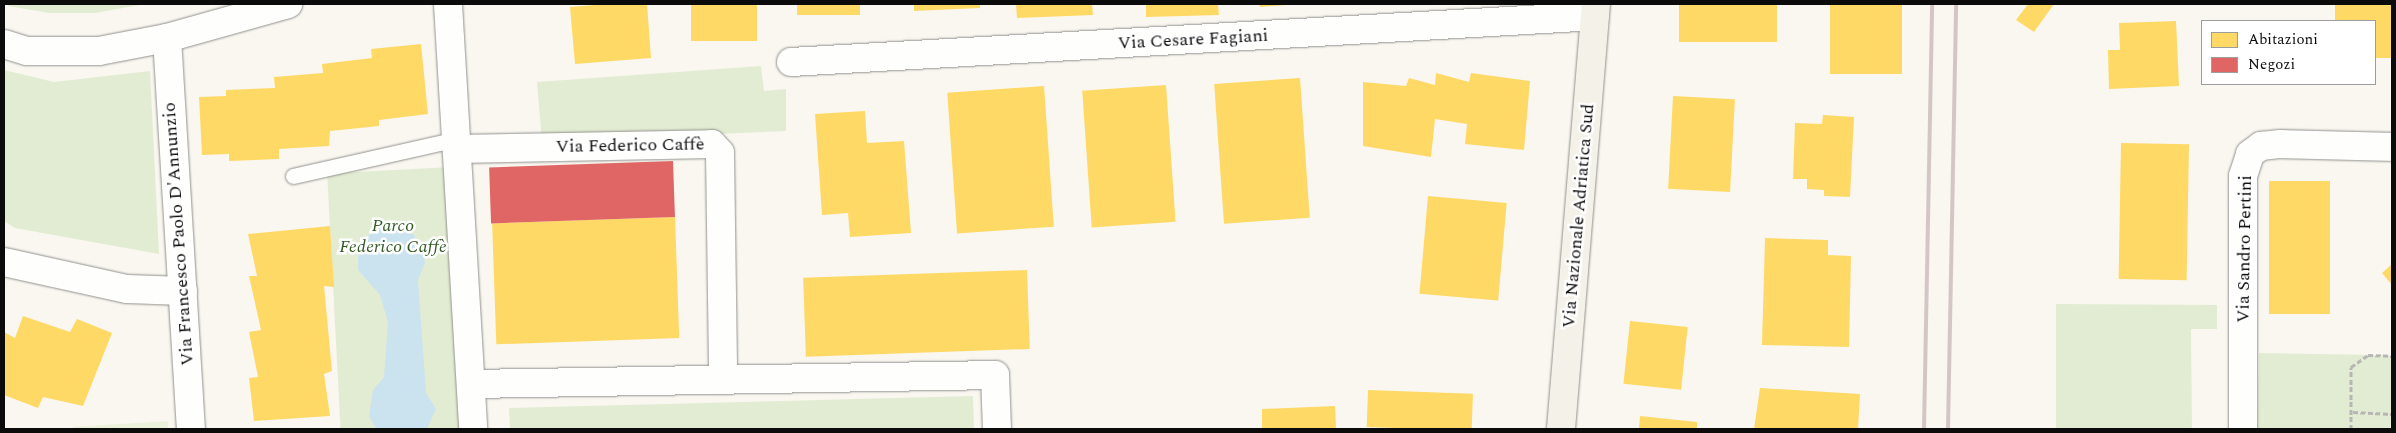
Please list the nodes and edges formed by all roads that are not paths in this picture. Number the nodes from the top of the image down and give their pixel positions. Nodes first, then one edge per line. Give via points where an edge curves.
1 (288, 4) edge
2 (448, 4) edge
3 (1596, 10) edge
4 (238, 11) edge
5 (167, 38) junction
6 (4, 44) edge
7 (791, 62) dead end
8 (457, 144) junction
9 (2392, 147) edge
10 (293, 176) dead end
11 (4, 262) edge
12 (183, 291) junction
13 (723, 380) junction
14 (471, 384) junction
15 (191, 429) edge
16 (473, 429) edge
17 (997, 429) edge
18 (1561, 429) edge
19 (2243, 429) edge

1 - 4 street
2 - 8 street
3 - 7 street, Via Cesare Fagiani
3 - 18 main road, Via Nazionale Adriatica Sud
4 - 5 street
5 - 6 street via 99,51 27,51
5 - 12 street, Via Francesco Paolo D'Annunzio
8 - 10 lane
8 - 13 street, Via Federico Caffè via 712,144 720,153
8 - 14 street
9 - 19 street, Via Sandro Pertini via 2281,144 2261,146 2250,154 2243,176
11 - 12 street via 127,289
12 - 15 street, Via Francesco Paolo D'Annunzio
13 - 14 street
13 - 17 street via 995,375
14 - 16 street

